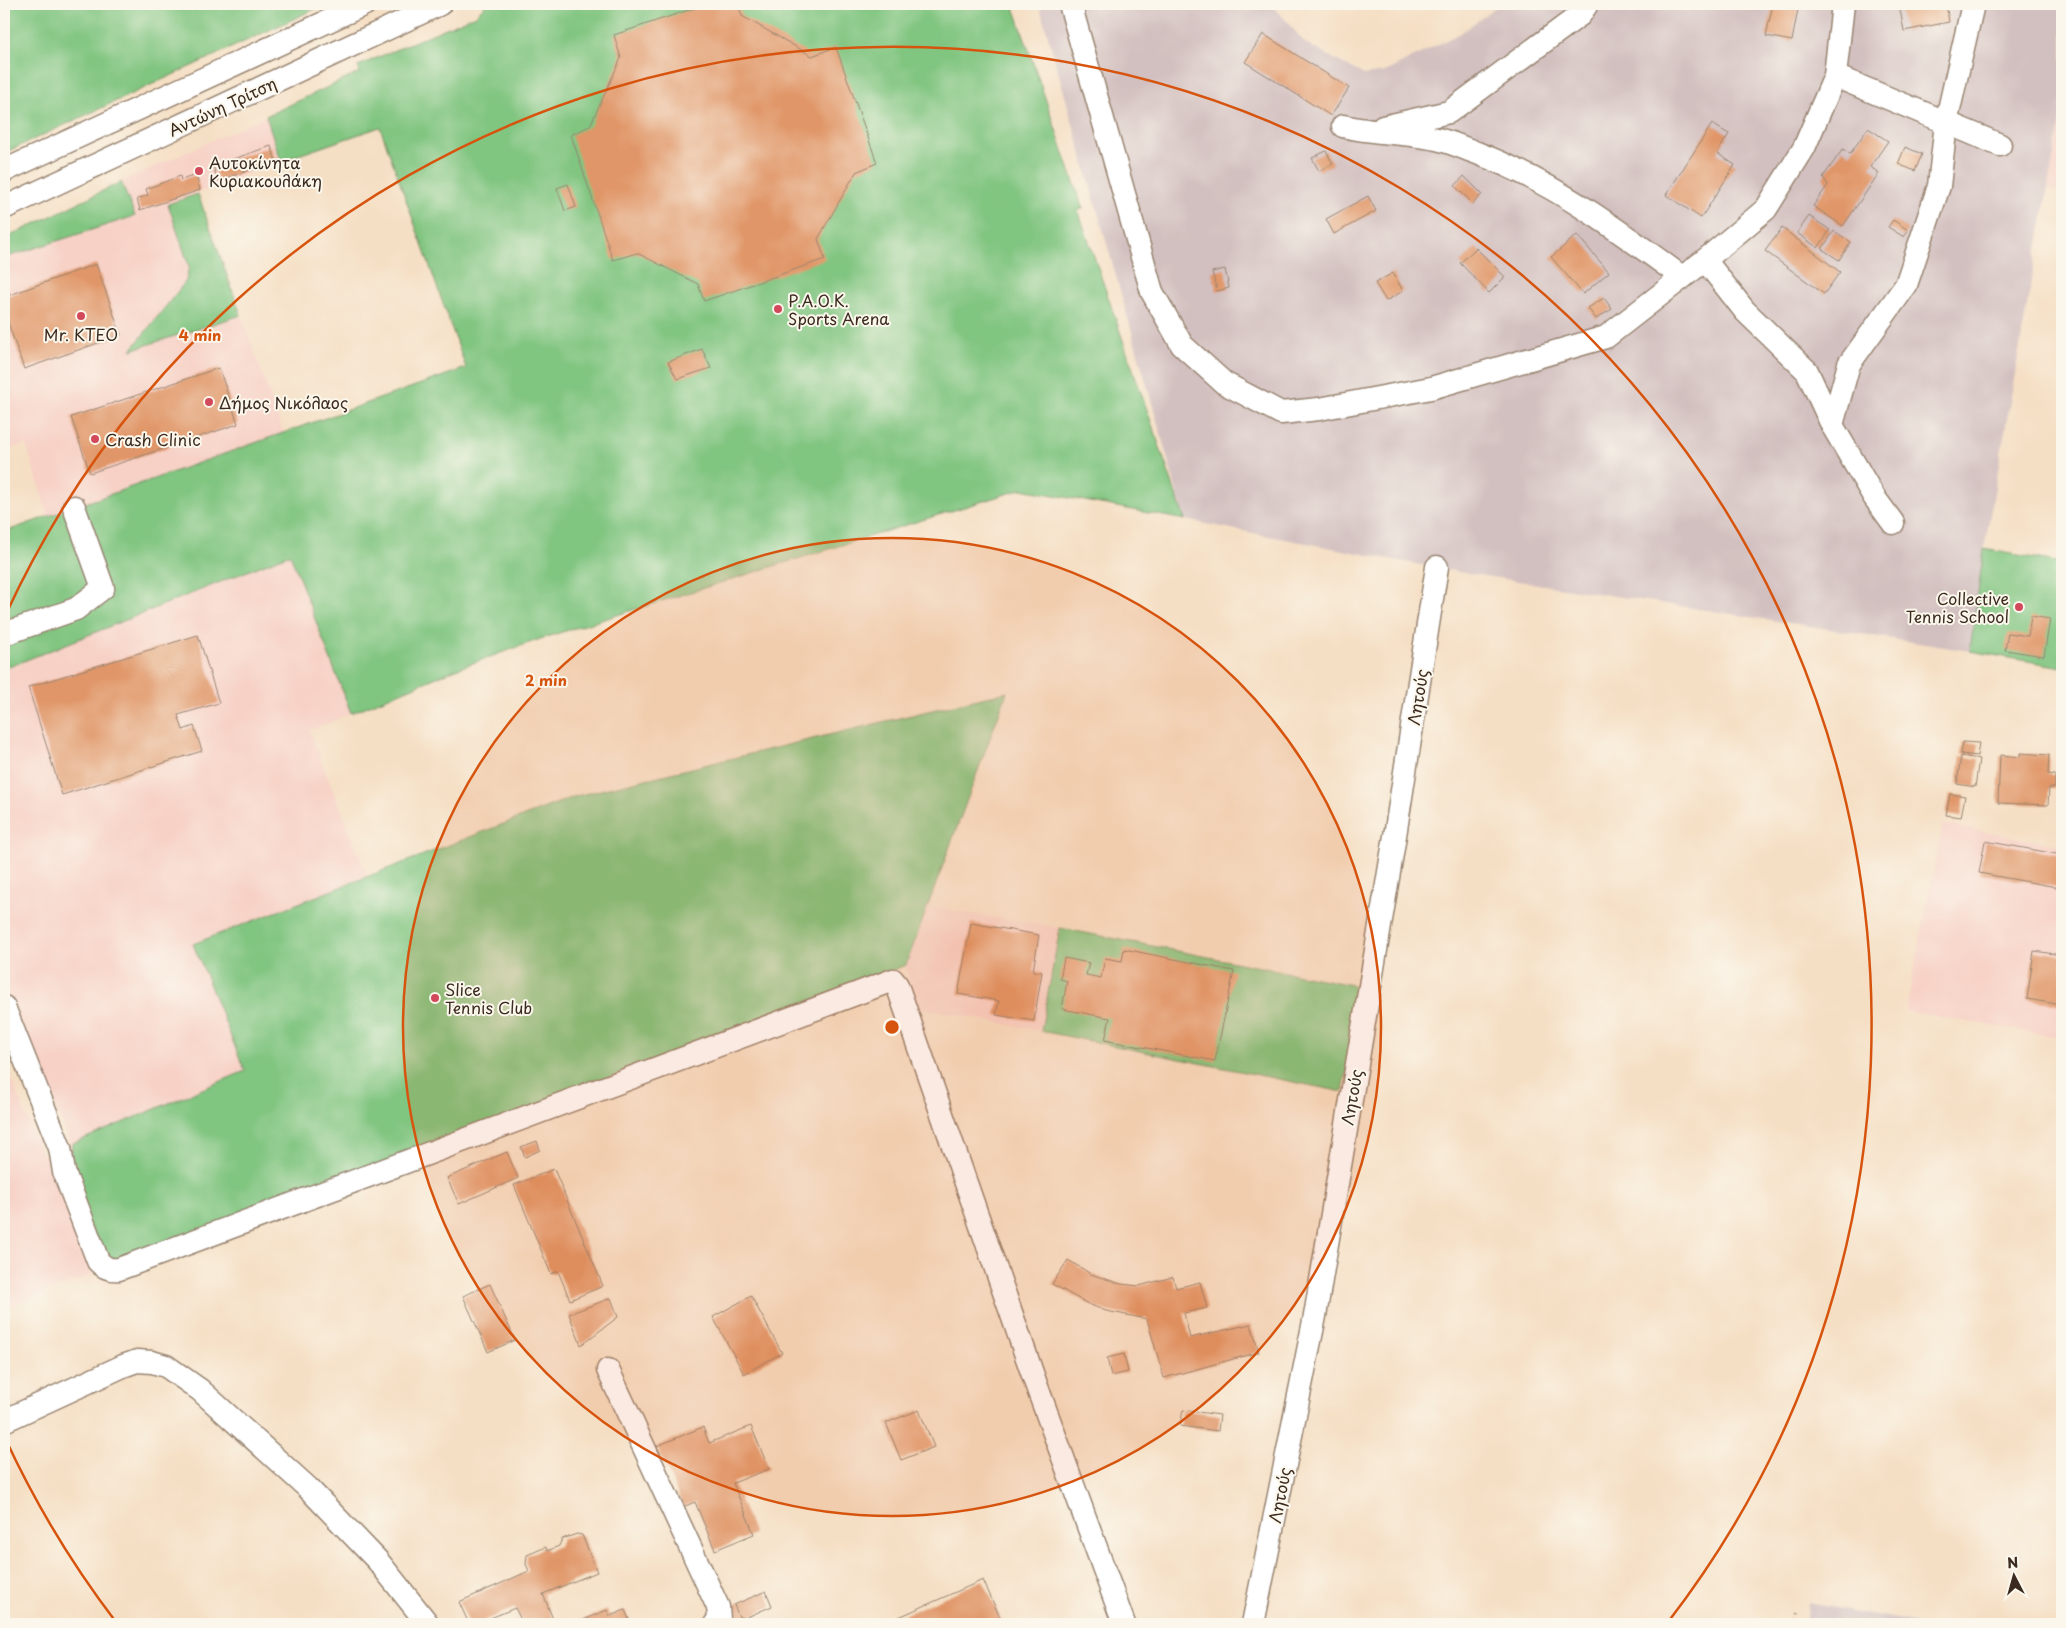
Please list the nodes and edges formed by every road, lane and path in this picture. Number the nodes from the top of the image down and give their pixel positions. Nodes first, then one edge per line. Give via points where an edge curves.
1 (365, 4) edge
2 (440, 4) edge
3 (1070, 4) edge
4 (1587, 4) edge
5 (1843, 4) edge
6 (1973, 4) edge
7 (1835, 76) junction
8 (1946, 123) junction
9 (1343, 126) dead end
10 (1365, 131) junction
11 (2000, 145) dead end
12 (4, 171) edge
13 (4, 208) edge
14 (1705, 260) junction
15 (1682, 277) junction
16 (1832, 425) junction
17 (74, 507) dead end
18 (1893, 523) dead end
19 (1437, 567) dead end
20 (4, 634) edge
21 (4, 1007) edge
22 (608, 1370) dead end
23 (4, 1421) edge
24 (1798, 1610) dead end
25 (428, 1624) edge
26 (715, 1624) edge
27 (1124, 1624) edge
28 (1253, 1624) edge
29 (1795, 1624) edge

1 - 12 street, Αντώνη Τρίτση
2 - 13 street, Αντώνη Τρίτση
3 - 15 street via 1152,292 1182,345 1224,383 1281,413 1431,388 1606,337
4 - 10 street via 1580,15 1449,112
5 - 7 street
6 - 8 street
7 - 8 street
7 - 14 street via 1804,148 1766,209
8 - 11 street
8 - 16 street via 1939,186 1906,285 1849,364
9 - 10 street
10 - 15 street via 1442,140 1499,162 1562,194 1622,232
14 - 15 street
14 - 16 street via 1745,311 1807,371
16 - 18 street via 1874,498
17 - 20 street via 103,588 76,609
19 - 28 street, Λητούς via 1315,1316
21 - 27 street via 60,1148 64,1172 98,1261 112,1270 893,980
22 - 26 street via 718,1607 719,1619
23 - 25 street via 137,1361 166,1366 200,1390 308,1488 378,1561
24 - 29 path

